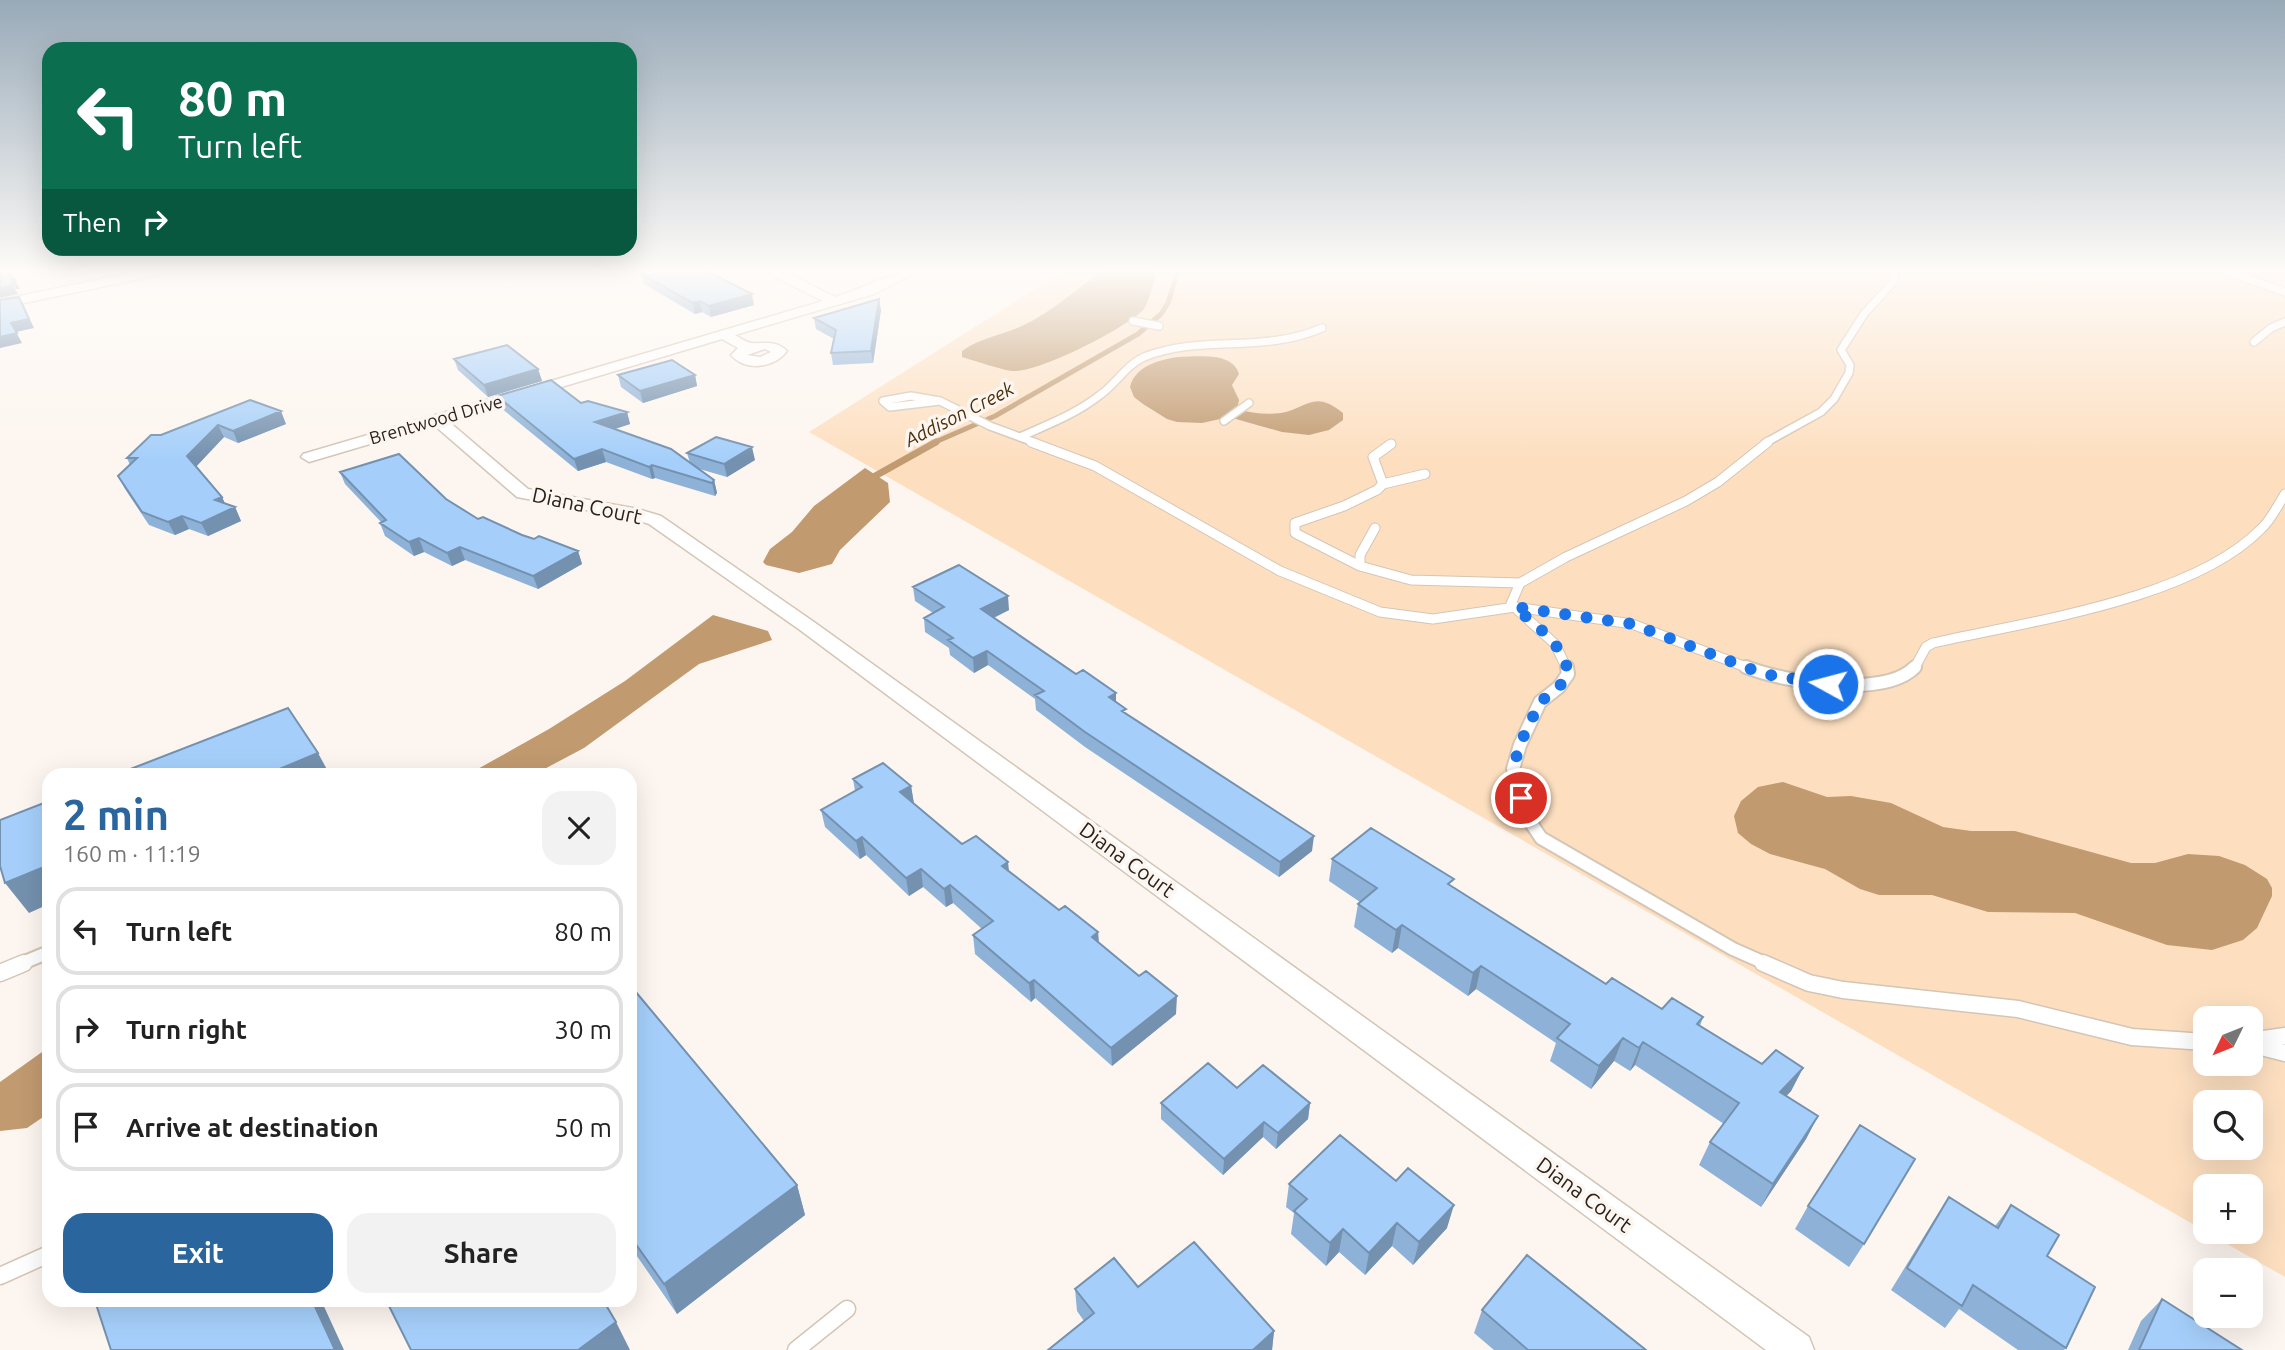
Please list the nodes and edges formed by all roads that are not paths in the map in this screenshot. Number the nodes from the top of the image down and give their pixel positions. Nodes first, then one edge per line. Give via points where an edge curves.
1 (732, 333) edge
2 (1309, 333) edge
3 (1850, 333) edge
4 (2265, 333) edge
5 (725, 335) junction
6 (2254, 342) dead end
7 (748, 348) dead end
8 (940, 401) junction
9 (1249, 404) dead end
10 (438, 419) junction
11 (1224, 421) dead end
12 (1020, 437) junction
13 (1391, 444) dead end
14 (309, 457) dead end
15 (1425, 474) dead end
16 (1383, 484) junction
17 (2285, 494) edge
18 (1375, 528) dead end
19 (1360, 566) junction
20 (1520, 583) junction
21 (1515, 607) junction
22 (42, 955) edge
23 (0, 973) edge
24 (2285, 1036) edge
25 (2263, 1040) edge
26 (2193, 1041) edge
27 (2263, 1047) edge
28 (2285, 1053) edge
29 (42, 1257) edge
30 (0, 1276) edge
31 (847, 1309) dead end
32 (796, 1350) edge
33 (1796, 1350) edge

1 - 5 street, Brentwood Drive
2 - 12 lane via 1294,339 1144,357 1098,398
3 - 20 lane via 1841,350 1850,365 1849,373 1821,412 1764,444 1718,482 1686,501
4 - 6 lane
5 - 7 street
5 - 10 street, Brentwood Drive
8 - 8 lane via 911,396 883,401 890,407
8 - 12 lane
9 - 11 lane
10 - 14 street, Brentwood Drive
10 - 33 street, Diana Court via 523,493 655,520 807,626
12 - 21 lane via 1096,466 1280,571 1380,612 1433,619
13 - 16 lane via 1373,457
15 - 16 lane
16 - 19 lane via 1344,506 1302,519 1294,527 1296,533
17 - 21 lane via 2262,528 2206,570 2088,608 1933,643 1914,670 1889,681 1849,686 1764,674 1632,624
18 - 19 lane via 1360,555
19 - 20 lane via 1411,580
20 - 21 lane via 1511,604
21 - 26 lane via 1559,648 1568,674 1540,702 1513,769 1531,823 1541,838 1575,860 1732,950 1809,983 2018,1009 2132,1037
22 - 23 lane
24 - 25 lane
27 - 28 lane
29 - 30 lane
31 - 32 lane

